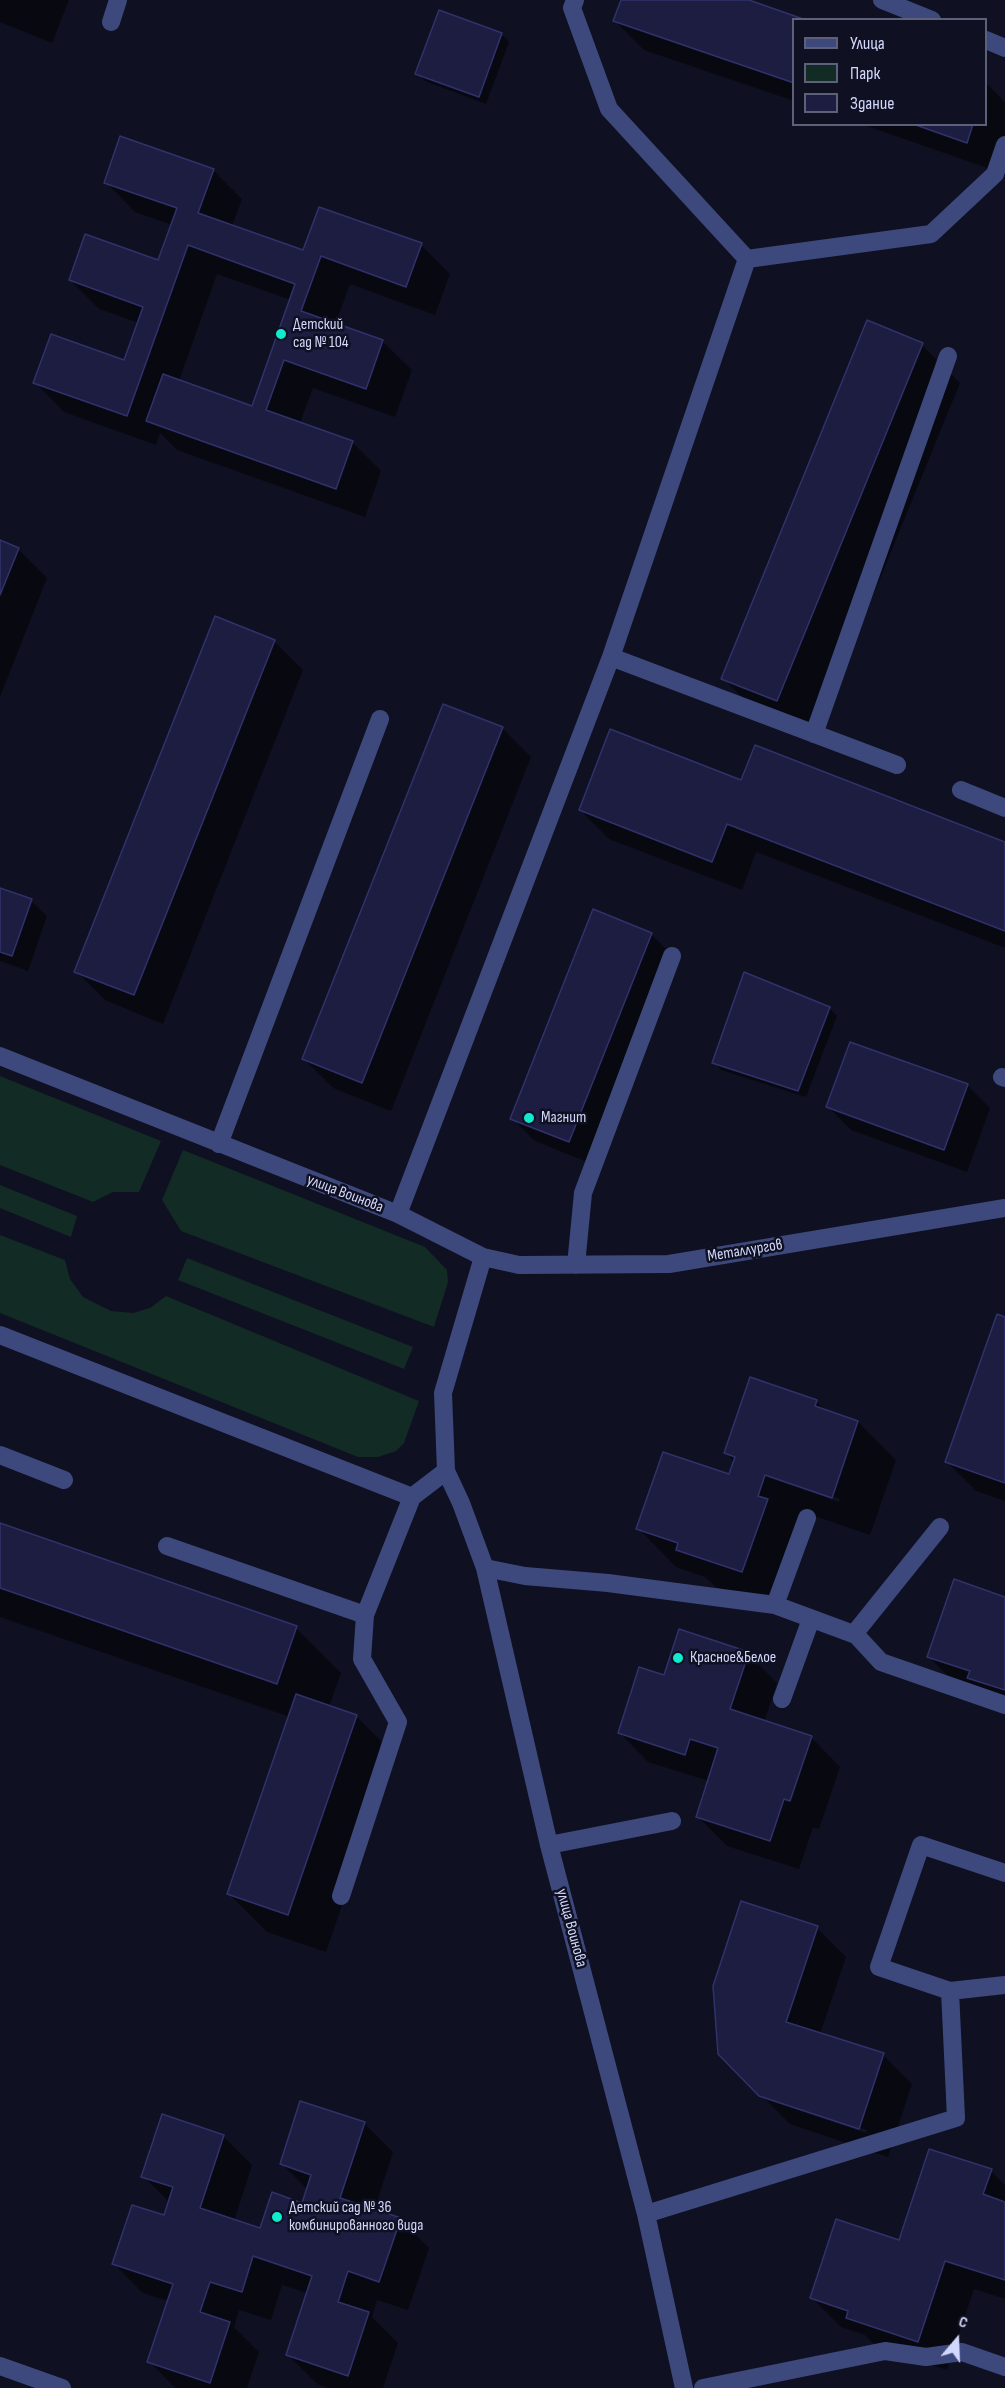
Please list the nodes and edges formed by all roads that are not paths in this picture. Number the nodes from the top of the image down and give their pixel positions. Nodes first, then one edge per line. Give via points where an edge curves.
1 (118, 0) edge
2 (575, 0) edge
3 (882, 0) edge
4 (927, 18) edge
5 (111, 22) dead end
6 (987, 40) edge
7 (1005, 48) edge
8 (1005, 145) edge
9 (747, 259) junction
10 (948, 356) dead end
11 (611, 657) junction
12 (380, 719) dead end
13 (814, 734) junction
14 (897, 765) dead end
15 (961, 790) dead end
16 (1005, 808) edge
17 (672, 956) dead end
18 (0, 1056) edge
19 (219, 1144) junction
20 (1005, 1208) edge
21 (398, 1214) junction
22 (483, 1257) junction
23 (576, 1264) junction
24 (0, 1335) edge
25 (0, 1455) edge
26 (446, 1472) junction
27 (64, 1480) dead end
28 (412, 1497) junction
29 (807, 1518) dead end
30 (939, 1527) dead end
31 (167, 1546) dead end
32 (485, 1568) junction
33 (775, 1605) junction
34 (365, 1615) junction
35 (810, 1619) junction
36 (854, 1634) junction
37 (782, 1699) dead end
38 (1005, 1705) edge
39 (672, 1821) dead end
40 (549, 1845) junction
41 (1005, 1873) edge
42 (340, 1896) dead end
43 (1005, 1985) edge
44 (950, 1991) junction
45 (646, 2214) junction
46 (0, 2366) edge
47 (1005, 2367) edge
48 (62, 2388) edge
49 (684, 2388) edge
50 (703, 2388) edge

1 - 5 street
2 - 9 street via 572,8 609,109
3 - 4 street
6 - 7 street
8 - 9 street via 995,174 931,234
9 - 11 street
10 - 13 street
11 - 13 street
11 - 21 street
12 - 19 street
13 - 14 street
15 - 16 street
17 - 23 street via 584,1193
18 - 19 street, улица Воинова
19 - 21 street, улица Воинова
20 - 23 street, Металлургов via 669,1263
21 - 22 street, улица Воинова
22 - 23 street, Металлургов via 519,1265
22 - 26 street, улица Воинова via 443,1393
24 - 28 street
25 - 27 street
26 - 28 street
26 - 32 street, улица Воинова
28 - 34 street
29 - 33 street
30 - 36 street
31 - 34 street
32 - 33 street
32 - 40 street, улица Воинова
33 - 35 street
34 - 42 street via 362,1659 398,1722
35 - 36 street
35 - 37 street
36 - 38 street via 881,1662
39 - 40 street
40 - 45 street, улица Воинова
41 - 44 street via 921,1845 879,1966
43 - 44 street
44 - 45 street via 956,2118
45 - 49 street, улица Воинова
46 - 48 street
47 - 50 street via 962,2352 926,2357 885,2351

